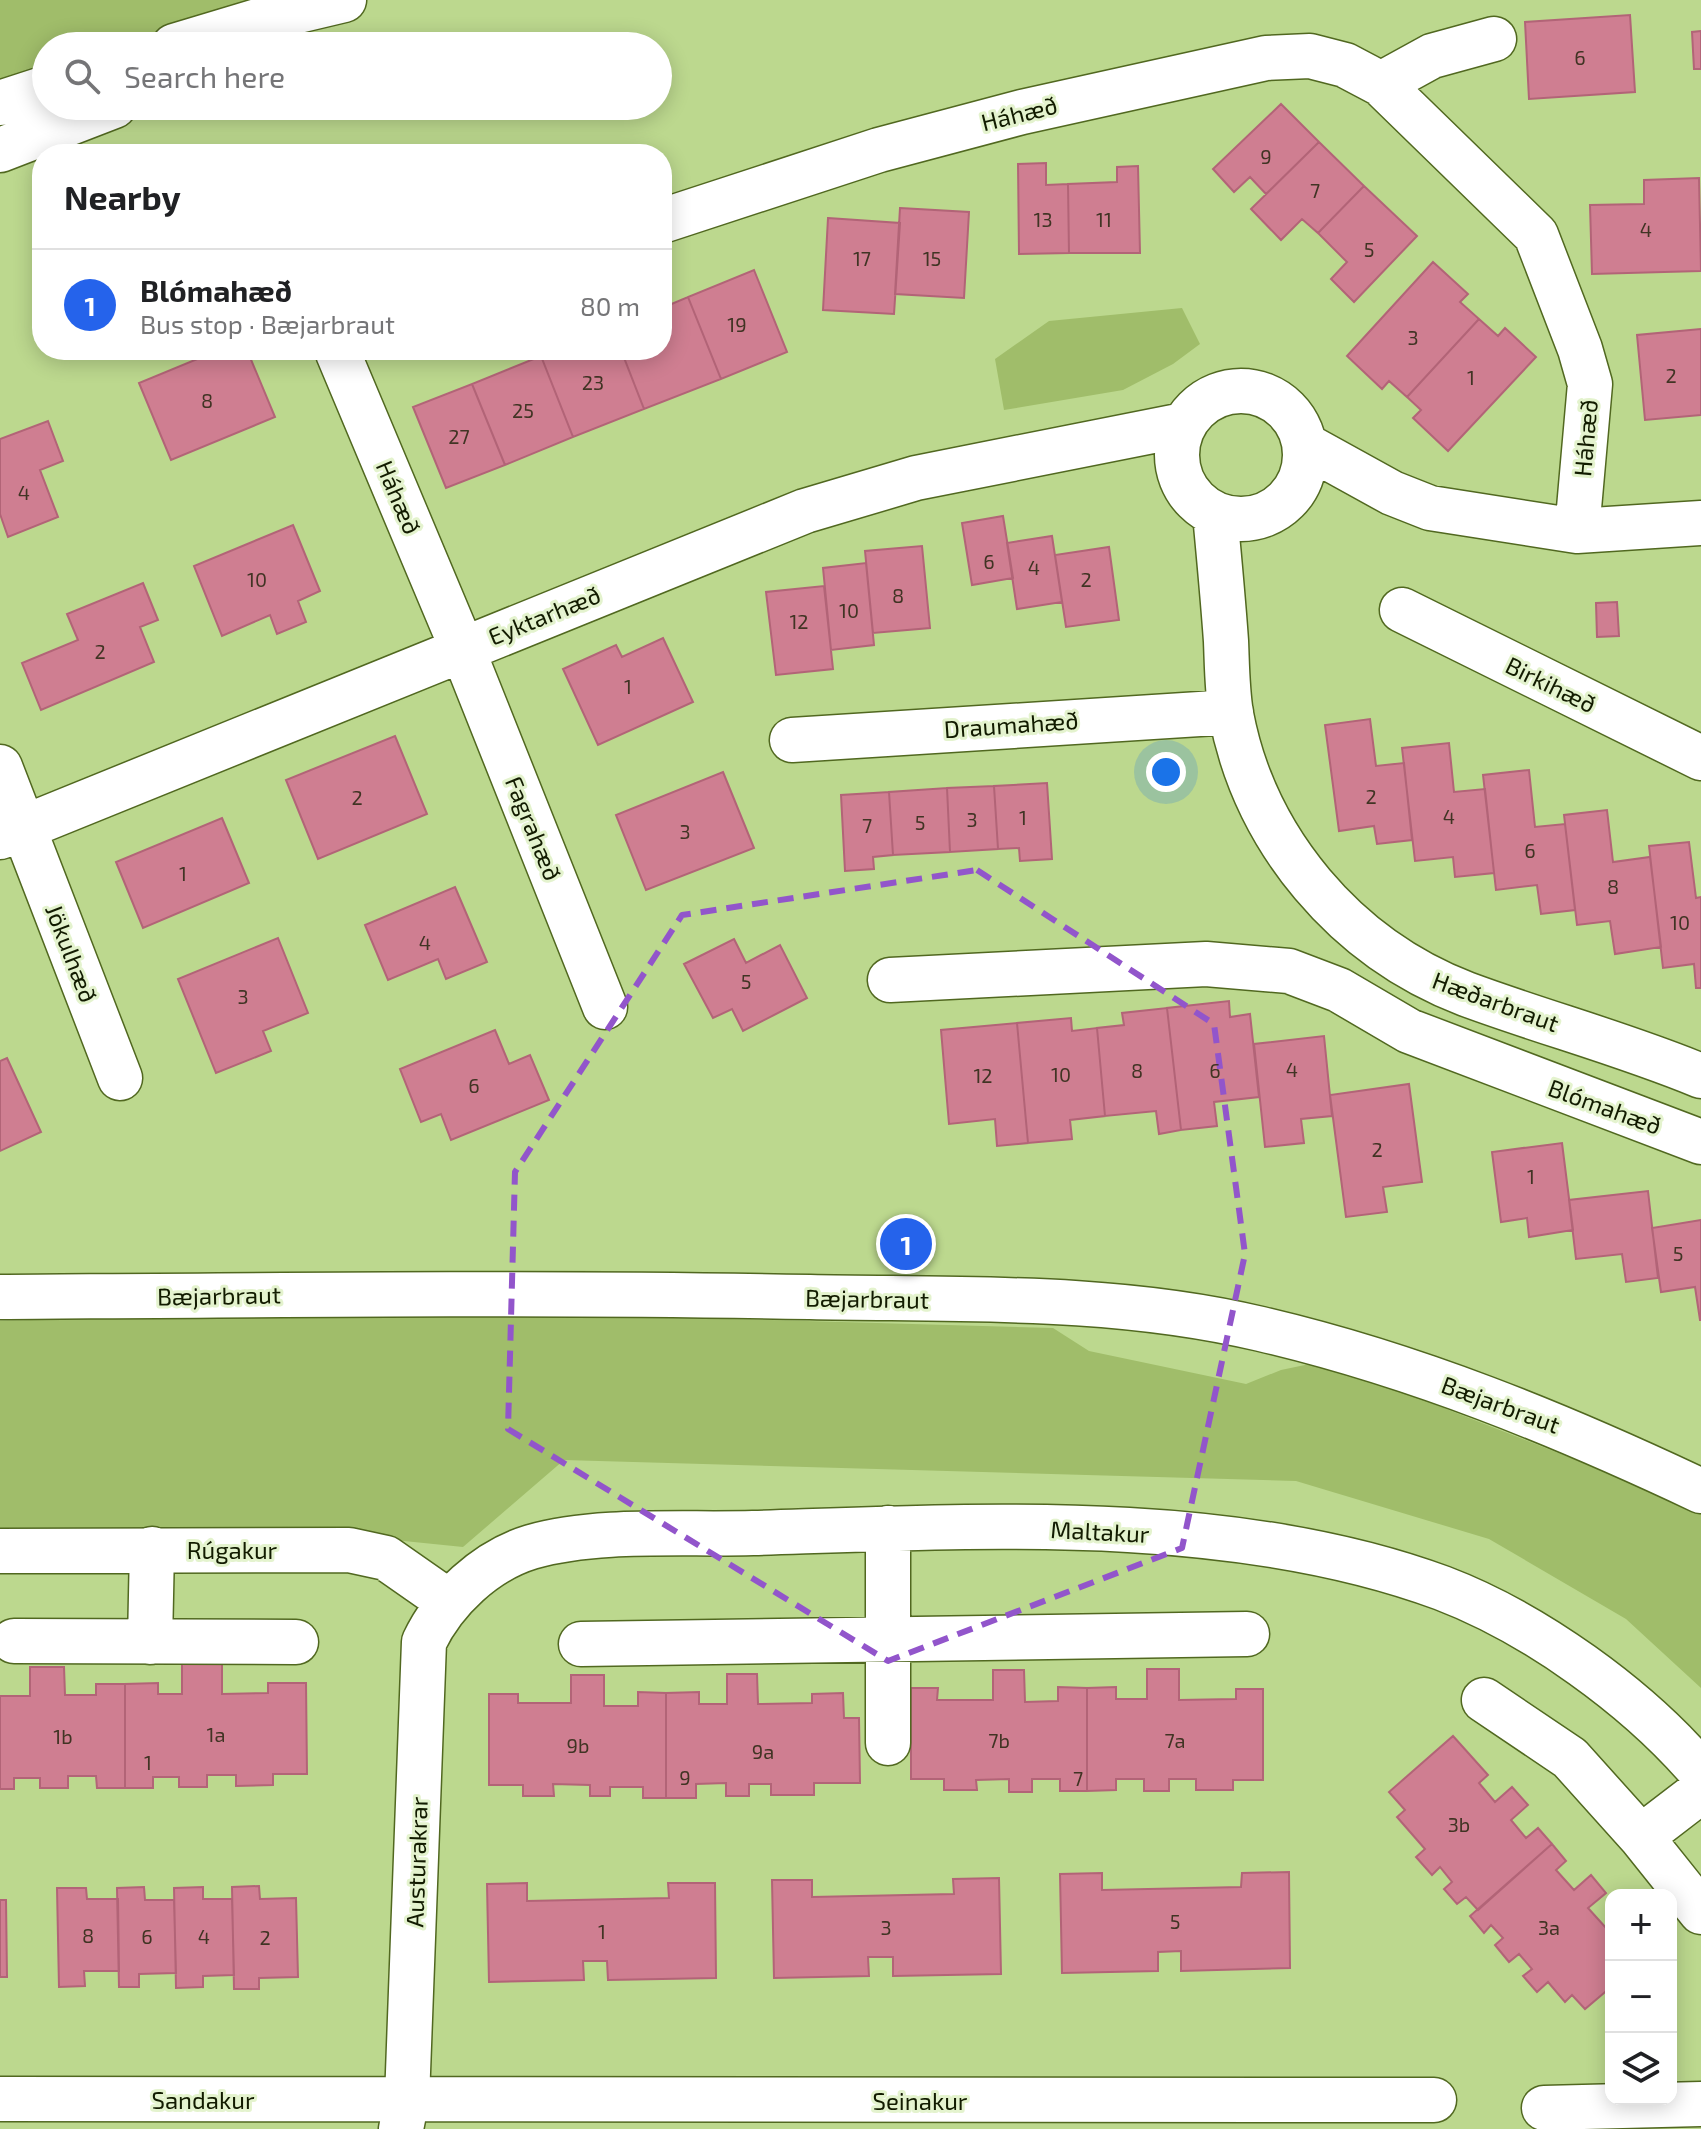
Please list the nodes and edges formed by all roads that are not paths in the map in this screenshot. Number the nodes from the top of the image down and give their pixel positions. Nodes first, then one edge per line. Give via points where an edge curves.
1 (343, 0) edge
2 (221, 32) edge
3 (284, 32) edge
4 (1494, 39) dead end
5 (1381, 84) junction
6 (32, 93) edge
7 (0, 103) edge
8 (78, 120) edge
9 (0, 150) edge
10 (672, 218) edge
11 (341, 360) edge
12 (1180, 445) junction
13 (1302, 466) junction
14 (1234, 516) junction
15 (1701, 523) edge
16 (1577, 531) junction
17 (1402, 610) dead end
18 (462, 648) junction
19 (1231, 712) junction
20 (792, 740) dead end
21 (1701, 758) edge
22 (0, 767) edge
23 (12, 832) edge
24 (890, 980) dead end
25 (605, 1007) dead end
26 (1536, 1016) junction
27 (1508, 1071) junction
28 (1701, 1076) edge
29 (120, 1078) dead end
30 (1701, 1142) edge
31 (0, 1297) edge
32 (1701, 1491) edge
33 (888, 1528) junction
34 (152, 1549) junction
35 (0, 1551) edge
36 (449, 1602) junction
37 (1247, 1634) dead end
38 (889, 1638) junction
39 (14, 1641) dead end
40 (150, 1642) junction
41 (296, 1642) dead end
42 (581, 1644) dead end
43 (1484, 1700) dead end
44 (888, 1743) dead end
45 (1701, 1772) edge
46 (1701, 1791) edge
47 (1641, 1837) junction
48 (1701, 1912) edge
49 (0, 2099) edge
50 (1434, 2100) dead end
51 (1701, 2104) edge
52 (1544, 2108) dead end
53 (404, 2114) edge

1 - 2 street
1 - 3 street
4 - 5 street via 1432,56
5 - 10 street, Háhæð via 1345,65 1310,56 1266,58 879,150
5 - 16 street, Háhæð via 1536,235 1590,384
6 - 7 street
8 - 9 street
11 - 18 street, Háhæð
12 - 13 street via 1196,409 1212,397 1252,391 1288,409 1300,426
12 - 14 street via 1184,486 1197,503
12 - 18 street, Eyktarhæð via 1103,439 916,478 805,511
13 - 14 street via 1287,501
13 - 16 street via 1430,508
14 - 19 street, Hæðarbraut via 1224,620
15 - 16 street
17 - 21 street, Birkihæð
18 - 23 street, Eyktarhæð
18 - 25 street, Fagrahæð
19 - 20 street, Draumahæð
19 - 26 street, Hæðarbraut via 1242,760 1273,830 1348,925 1421,973
22 - 23 street, Jökulhæð
23 - 29 street, Jökulhæð
24 - 27 street, Blómahæð via 1206,964 1265,967 1318,981 1409,1031
26 - 27 street
26 - 28 street, Hæðarbraut
27 - 30 street, Blómahæð
31 - 32 street, Bæjarbraut via 560,1292 1002,1299 1175,1314 1338,1349 1499,1401
33 - 36 street, Maltakur via 561,1541 504,1560
33 - 38 street
33 - 45 street, Maltakur via 1061,1527 1248,1541 1377,1567 1442,1588 1528,1628 1609,1688
34 - 35 street, Rúgakur
34 - 36 street, Rúgakur via 349,1550 386,1558
34 - 40 street
36 - 53 street, Austurakrar via 424,1642
37 - 38 street
38 - 42 street
38 - 44 street
39 - 40 street
40 - 41 street
43 - 47 street via 1570,1758
46 - 47 street
47 - 48 street
49 - 53 street, Sandakur
50 - 53 street, Seinakur
51 - 52 street

